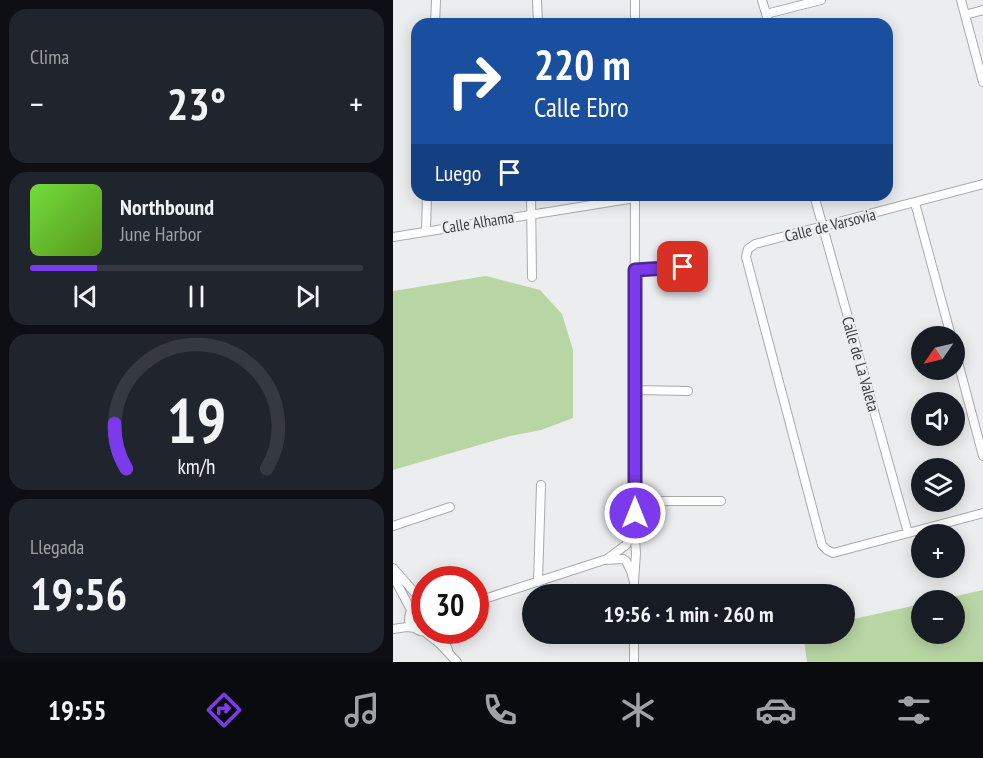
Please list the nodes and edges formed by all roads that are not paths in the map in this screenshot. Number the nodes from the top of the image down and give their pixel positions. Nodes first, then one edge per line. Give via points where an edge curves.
1 (436, 0) edge
2 (537, 0) edge
3 (635, 0) edge
4 (762, 0) edge
5 (821, 0) edge
6 (961, 0) edge
7 (983, 10) edge
8 (766, 14) junction
9 (965, 15) junction
10 (435, 18) edge
11 (537, 18) edge
12 (635, 18) edge
13 (767, 18) edge
14 (983, 82) edge
15 (983, 184) edge
16 (427, 201) edge
17 (531, 201) edge
18 (606, 201) edge
19 (635, 201) edge
20 (816, 201) edge
21 (915, 203) junction
22 (531, 214) junction
23 (822, 226) junction
24 (426, 231) junction
25 (393, 237) edge
26 (683, 267) dead end
27 (635, 270) junction
28 (532, 277) dead end
29 (948, 326) edge
30 (963, 380) edge
31 (635, 390) junction
32 (688, 391) dead end
33 (983, 456) edge
34 (541, 485) dead end
35 (635, 501) junction
36 (721, 501) dead end
37 (450, 507) dead end
38 (983, 513) edge
39 (393, 526) edge
40 (908, 533) junction
41 (629, 549) junction
42 (604, 560) junction
43 (624, 560) junction
44 (393, 568) edge
45 (393, 576) edge
46 (538, 582) junction
47 (634, 582) joint
48 (411, 588) edge
49 (489, 598) edge
50 (410, 613) junction
51 (393, 624) edge
52 (411, 625) edge
53 (411, 628) edge
54 (393, 629) edge
55 (440, 644) edge
56 (445, 644) edge
57 (634, 644) edge
58 (449, 653) junction
59 (457, 662) edge
60 (634, 662) edge

1 - 10 street
2 - 11 street
3 - 12 street
4 - 8 street
5 - 8 street
6 - 9 street
7 - 9 street
8 - 13 street
9 - 14 street
15 - 21 street, Calle de Varsovia
16 - 24 street, Calle Alhama
17 - 22 street, Calle Alhama
18 - 22 street, Calle Alhama
19 - 27 street
20 - 23 street, Calle de La Valeta
21 - 23 street, Calle de Varsovia
21 - 29 street
22 - 24 street, Calle Alhama
22 - 28 street, Calle Alhama
23 - 40 street, Calle de La Valeta
23 - 40 street, Calle de Varsovia via 755,244 746,257 822,545 833,553
24 - 25 street, Calle Alhama
26 - 27 street
27 - 31 street
30 - 33 street
31 - 32 street
31 - 35 street
34 - 46 street
35 - 36 street
35 - 41 street
37 - 39 street
38 - 40 street
41 - 42 street
41 - 43 street via 620,552
41 - 43 street via 632,560
41 - 47 street
42 - 43 street
42 - 46 street
43 - 47 street
44 - 48 street
45 - 50 street
46 - 49 street
50 - 51 street
50 - 52 street
53 - 54 street
55 - 58 street
56 - 58 street
57 - 60 street
58 - 59 street

